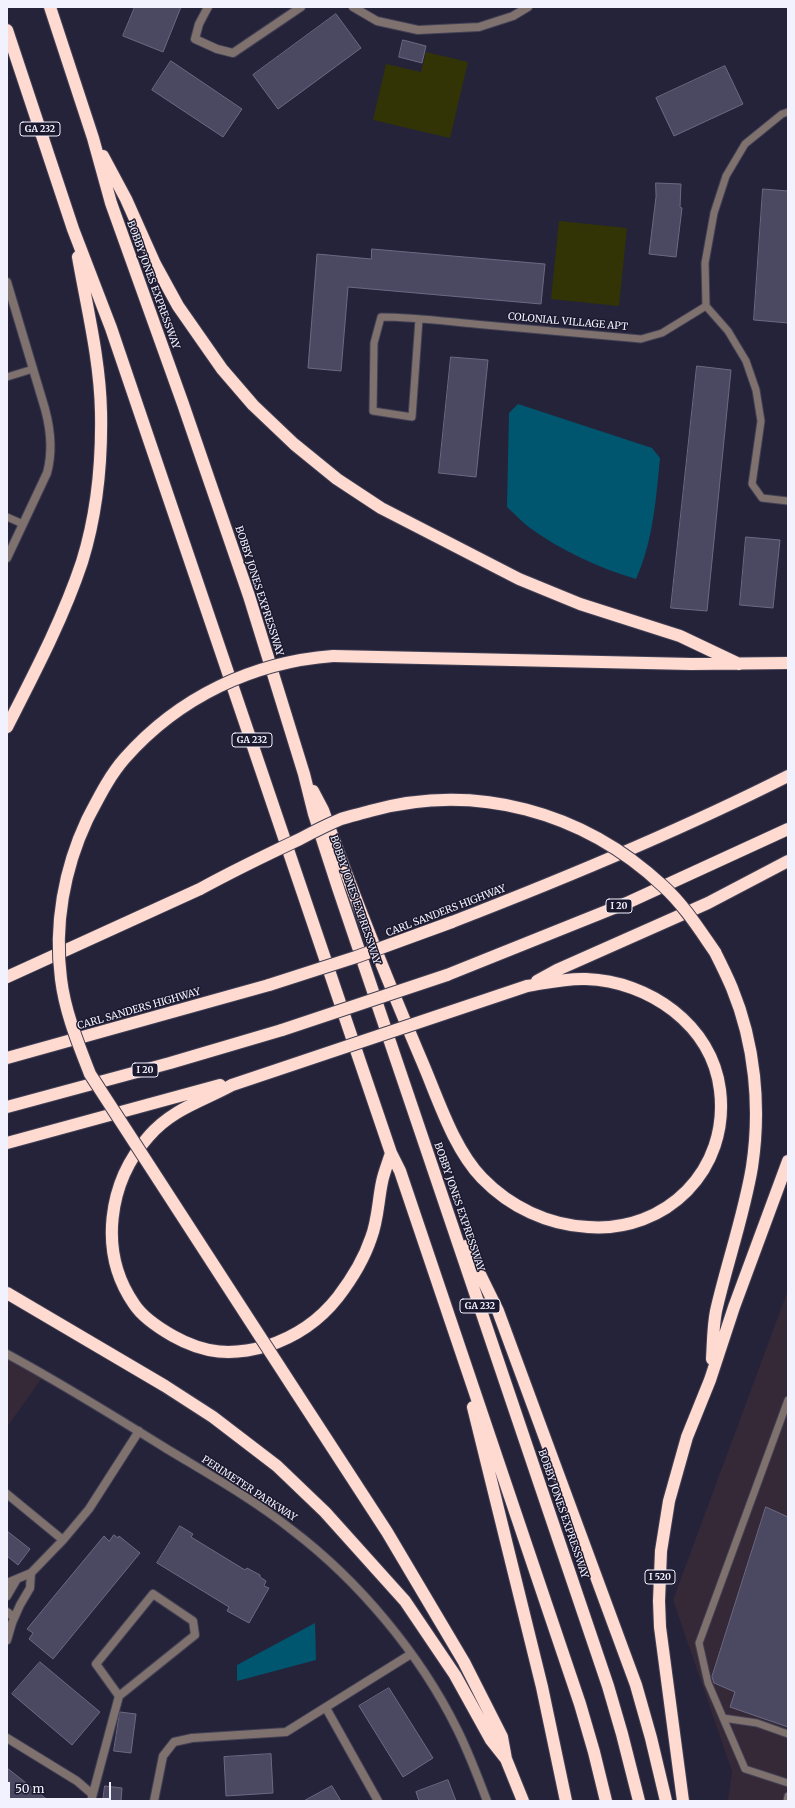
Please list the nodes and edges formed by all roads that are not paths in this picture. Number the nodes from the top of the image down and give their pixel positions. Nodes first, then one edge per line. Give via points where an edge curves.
1 (50, 7) edge
2 (208, 7) edge
3 (301, 7) edge
4 (353, 7) edge
5 (528, 7) edge
6 (7, 30) edge
7 (788, 112) edge
8 (93, 138) junction
9 (73, 229) junction
10 (7, 282) edge
11 (10, 305) edge
12 (706, 306) junction
13 (419, 319) junction
14 (33, 369) junction
15 (7, 377) edge
16 (788, 501) edge
17 (7, 517) edge
18 (23, 524) junction
19 (7, 558) edge
20 (739, 664) junction
21 (788, 664) edge
22 (7, 727) edge
23 (304, 774) junction
24 (788, 776) edge
25 (788, 829) edge
26 (788, 861) edge
27 (7, 977) edge
28 (527, 986) junction
29 (7, 1058) edge
30 (232, 1085) junction
31 (7, 1107) edge
32 (7, 1143) edge
33 (391, 1153) junction
34 (788, 1161) edge
35 (444, 1202) junction
36 (7, 1293) edge
37 (454, 1330) junction
38 (7, 1354) edge
39 (710, 1380) junction
40 (788, 1400) edge
41 (139, 1431) junction
42 (7, 1494) edge
43 (63, 1540) junction
44 (30, 1573) junction
45 (16, 1578) junction
46 (7, 1583) edge
47 (7, 1596) edge
48 (11, 1615) edge
49 (7, 1640) edge
50 (411, 1654) junction
51 (119, 1696) junction
52 (326, 1708) junction
53 (723, 1718) junction
54 (788, 1734) edge
55 (7, 1738) edge
56 (506, 1759) junction
57 (788, 1783) edge
58 (788, 1796) edge
59 (92, 1797) edge
60 (154, 1801) edge
61 (378, 1801) edge
62 (487, 1801) edge
63 (523, 1801) edge
64 (566, 1801) edge
65 (606, 1801) edge
66 (639, 1801) edge
67 (666, 1801) edge
68 (683, 1801) edge
69 (787, 1801) edge

1 - 8 highway, BOBBY JONES EXPRESSWAY / GA 232
2 - 3 street via 194,39 233,53
4 - 5 street via 377,21 418,30 479,27 513,16
6 - 9 highway, GA 232
7 - 12 lane via 745,144 726,176 714,213 705,264
8 - 20 highway via 178,306 222,369 253,405 294,444 337,479 381,508 519,579 580,604 680,636
8 - 23 highway, BOBBY JONES EXPRESSWAY / GA 232 via 111,203 249,596
9 - 22 highway via 99,381 101,412 98,485 89,536 74,583
9 - 33 highway, GA 232 via 111,328
10 - 11 street
11 - 14 street
12 - 13 lane, COLONIAL VILLAGE APT via 662,334 641,339
12 - 16 lane via 728,331 742,355 756,390 761,422 752,484 762,498
13 - 13 lane, COLONIAL VILLAGE APT via 412,417 373,410 374,343 381,317
14 - 15 lane
14 - 18 street via 50,426 51,458 47,473
17 - 18 lane
18 - 19 street
20 - 21 highway
20 - 56 highway, bridge via 333,656 289,662 242,676 197,697 157,726 124,758 97,800 81,833 72,856 61,905 61,979 72,1027 90,1074 388,1532 440,1619 502,1736
23 - 28 highway via 323,810 368,933 449,1125 469,1162 482,1178 524,1210 559,1224 596,1228 616,1227 631,1224 665,1209 698,1180 717,1136 720,1091 717,1075 703,1043 668,1007 649,995 627,986 587,979 561,980
23 - 35 highway, BOBBY JONES EXPRESSWAY / GA 232 via 319,829
24 - 29 highway, CARL SANDERS HIGHWAY, bridge via 636,847 524,894 356,957 269,985
25 - 31 highway, I 20, bridge via 629,902 447,975 282,1030
26 - 28 highway via 708,903 557,970
27 - 39 highway, bridge via 200,889 341,819 402,803 451,800 498,803 551,818 606,842 664,887 692,919 715,952 732,987 747,1034 753,1066 756,1116 752,1167 716,1313
28 - 30 highway, bridge
30 - 32 highway via 217,1086
30 - 33 highway via 184,1107 149,1136 129,1165 117,1192 113,1212 113,1255 124,1287 134,1305 148,1320 192,1345 229,1353 248,1351 285,1340 310,1325 324,1312 338,1297 365,1255
33 - 37 highway, GA 232 via 400,1172
34 - 39 highway
35 - 66 highway, BOBBY JONES EXPRESSWAY / GA 232 via 608,1686
35 - 67 highway via 498,1311 568,1498 636,1685 652,1738
36 - 56 highway via 214,1417 276,1466 325,1512 405,1601 455,1675 491,1740
37 - 64 highway via 544,1694
37 - 65 highway, GA 232 via 580,1704
38 - 41 street, PERIMETER PARKWAY
39 - 68 highway, I 520 via 688,1437 671,1494 661,1551 660,1627
40 - 53 lane via 699,1643 708,1682
41 - 43 street via 89,1510
41 - 50 street, PERIMETER PARKWAY via 240,1493 311,1545 365,1596
42 - 43 street
43 - 44 street
44 - 45 street
44 - 48 street via 30,1588
45 - 46 street
45 - 47 street
48 - 49 street
50 - 52 street
50 - 62 street, PERIMETER PARKWAY via 456,1728
51 - 51 street via 195,1635 193,1621 153,1594 96,1664
51 - 59 street
52 - 60 street via 286,1732 192,1738 174,1742 163,1756
52 - 61 street
53 - 54 lane via 757,1724
53 - 57 lane via 745,1769
55 - 59 street via 77,1781
56 - 63 highway
58 - 69 lane

